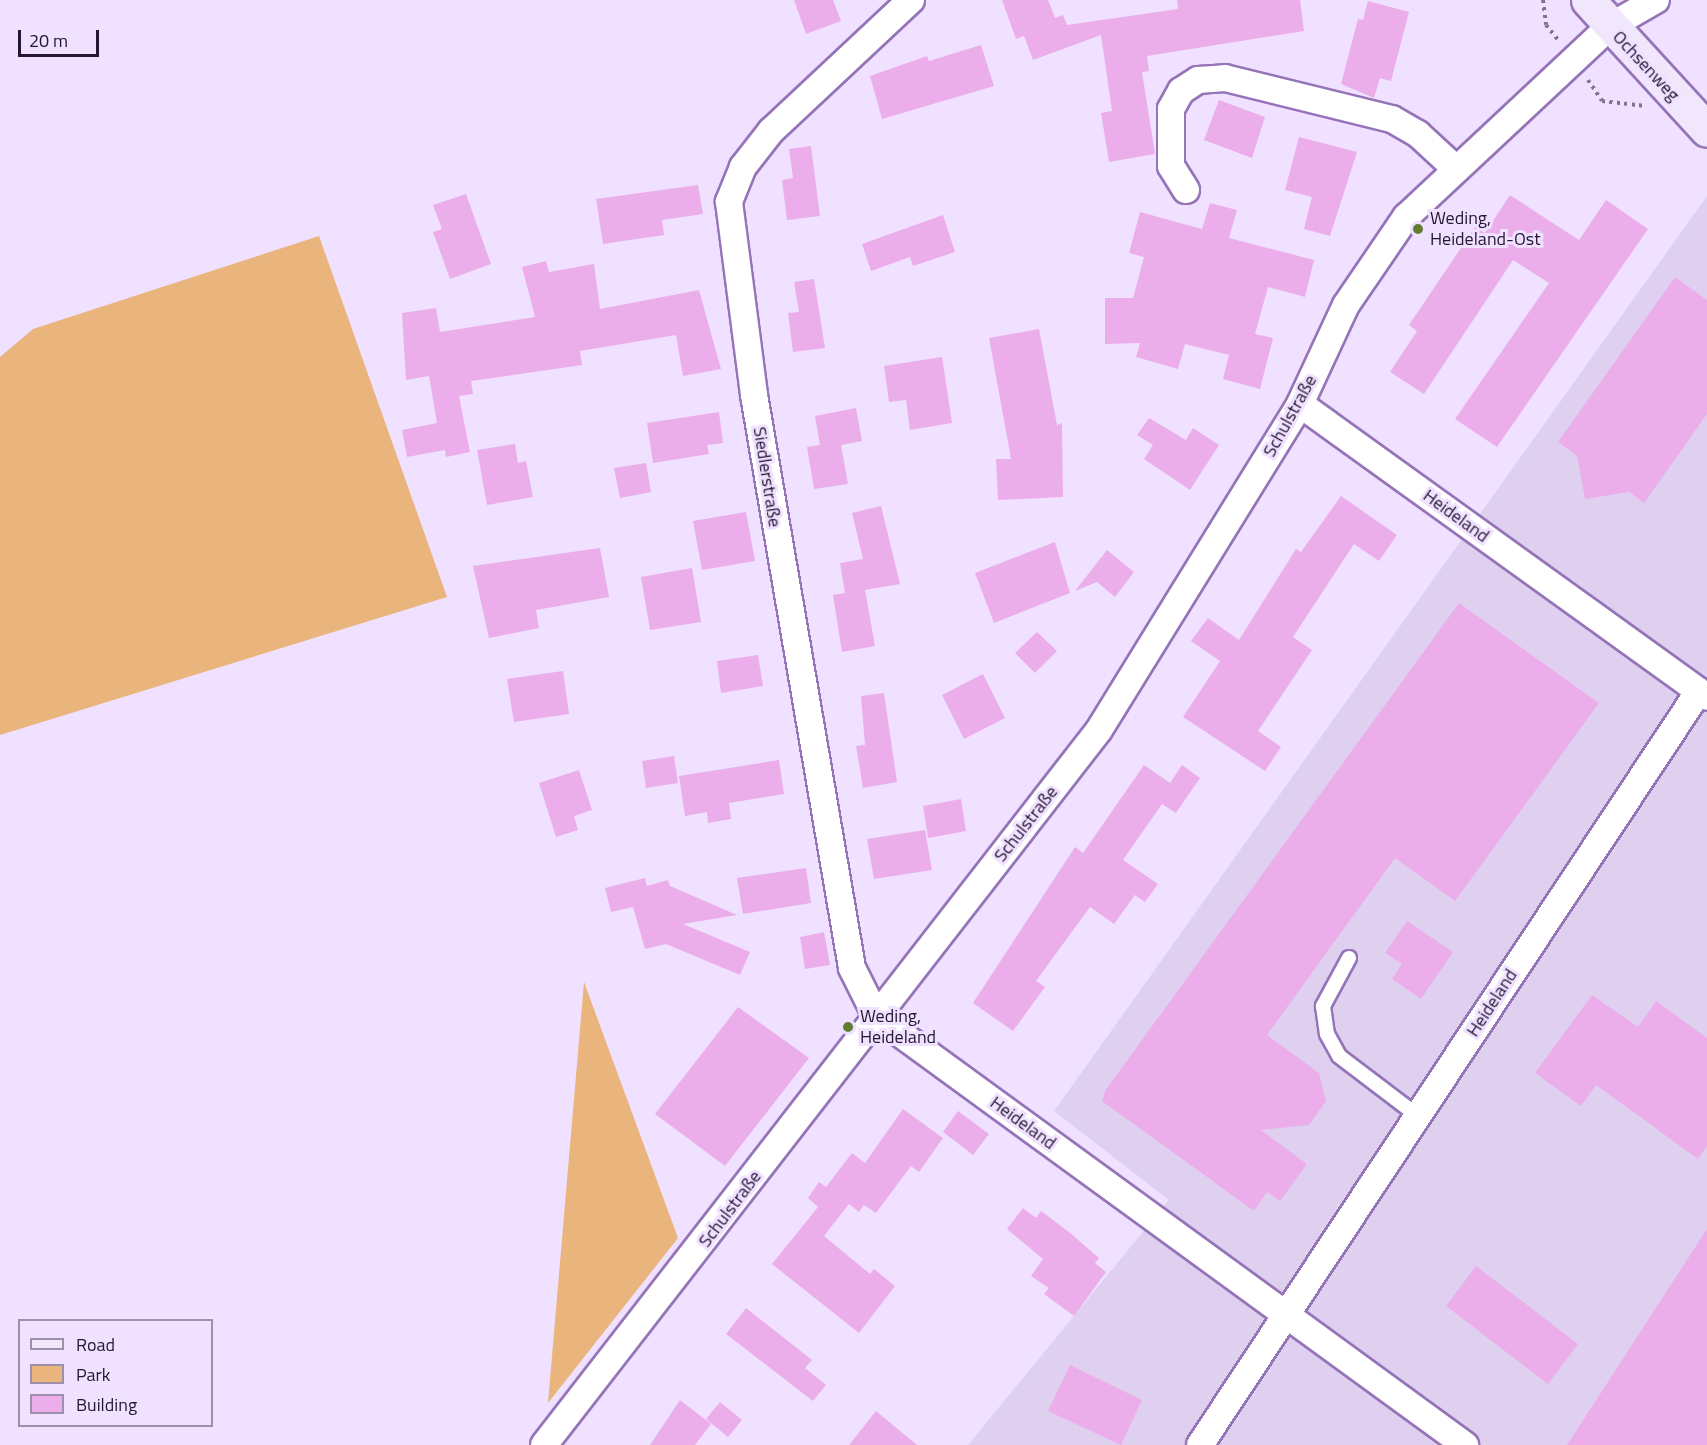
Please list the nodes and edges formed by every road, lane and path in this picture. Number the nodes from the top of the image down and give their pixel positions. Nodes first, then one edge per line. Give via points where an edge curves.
1 (911, 0) edge
2 (1543, 0) edge
3 (1588, 0) edge
4 (1656, 0) edge
5 (1609, 27) junction
6 (1574, 60) junction
7 (1667, 88) junction
8 (1707, 130) edge
9 (1456, 169) junction
10 (1186, 190) dead end
11 (1300, 404) junction
12 (1703, 694) edge
13 (1349, 958) dead end
14 (876, 1016) junction
15 (1418, 1116) junction
16 (1286, 1316) junction
17 (544, 1445) edge
18 (1200, 1445) edge
19 (1465, 1445) edge

1 - 14 street, Siedlerstraße via 771,131 743,167 729,202 756,406 850,957
2 - 6 path via 1546,25
3 - 5 main road, Ochsenweg
4 - 5 street, Schulstraße
5 - 6 street, Schulstraße
5 - 7 main road, Ochsenweg
6 - 7 path via 1602,100 1647,106
6 - 9 street, Schulstraße
7 - 8 main road, Ochsenweg
9 - 10 street via 1418,134 1392,119 1225,78 1198,80 1181,91 1171,109 1171,166
9 - 11 street, Schulstraße via 1406,217 1377,254
11 - 12 street, Heideland
11 - 14 street, Schulstraße via 1099,730
12 - 15 street, Heideland
13 - 15 lane via 1323,1006 1327,1034 1339,1056
14 - 16 street, Heideland
14 - 17 street, Schulstraße
15 - 16 street, Heideland
16 - 18 street
16 - 19 street, Heideland

